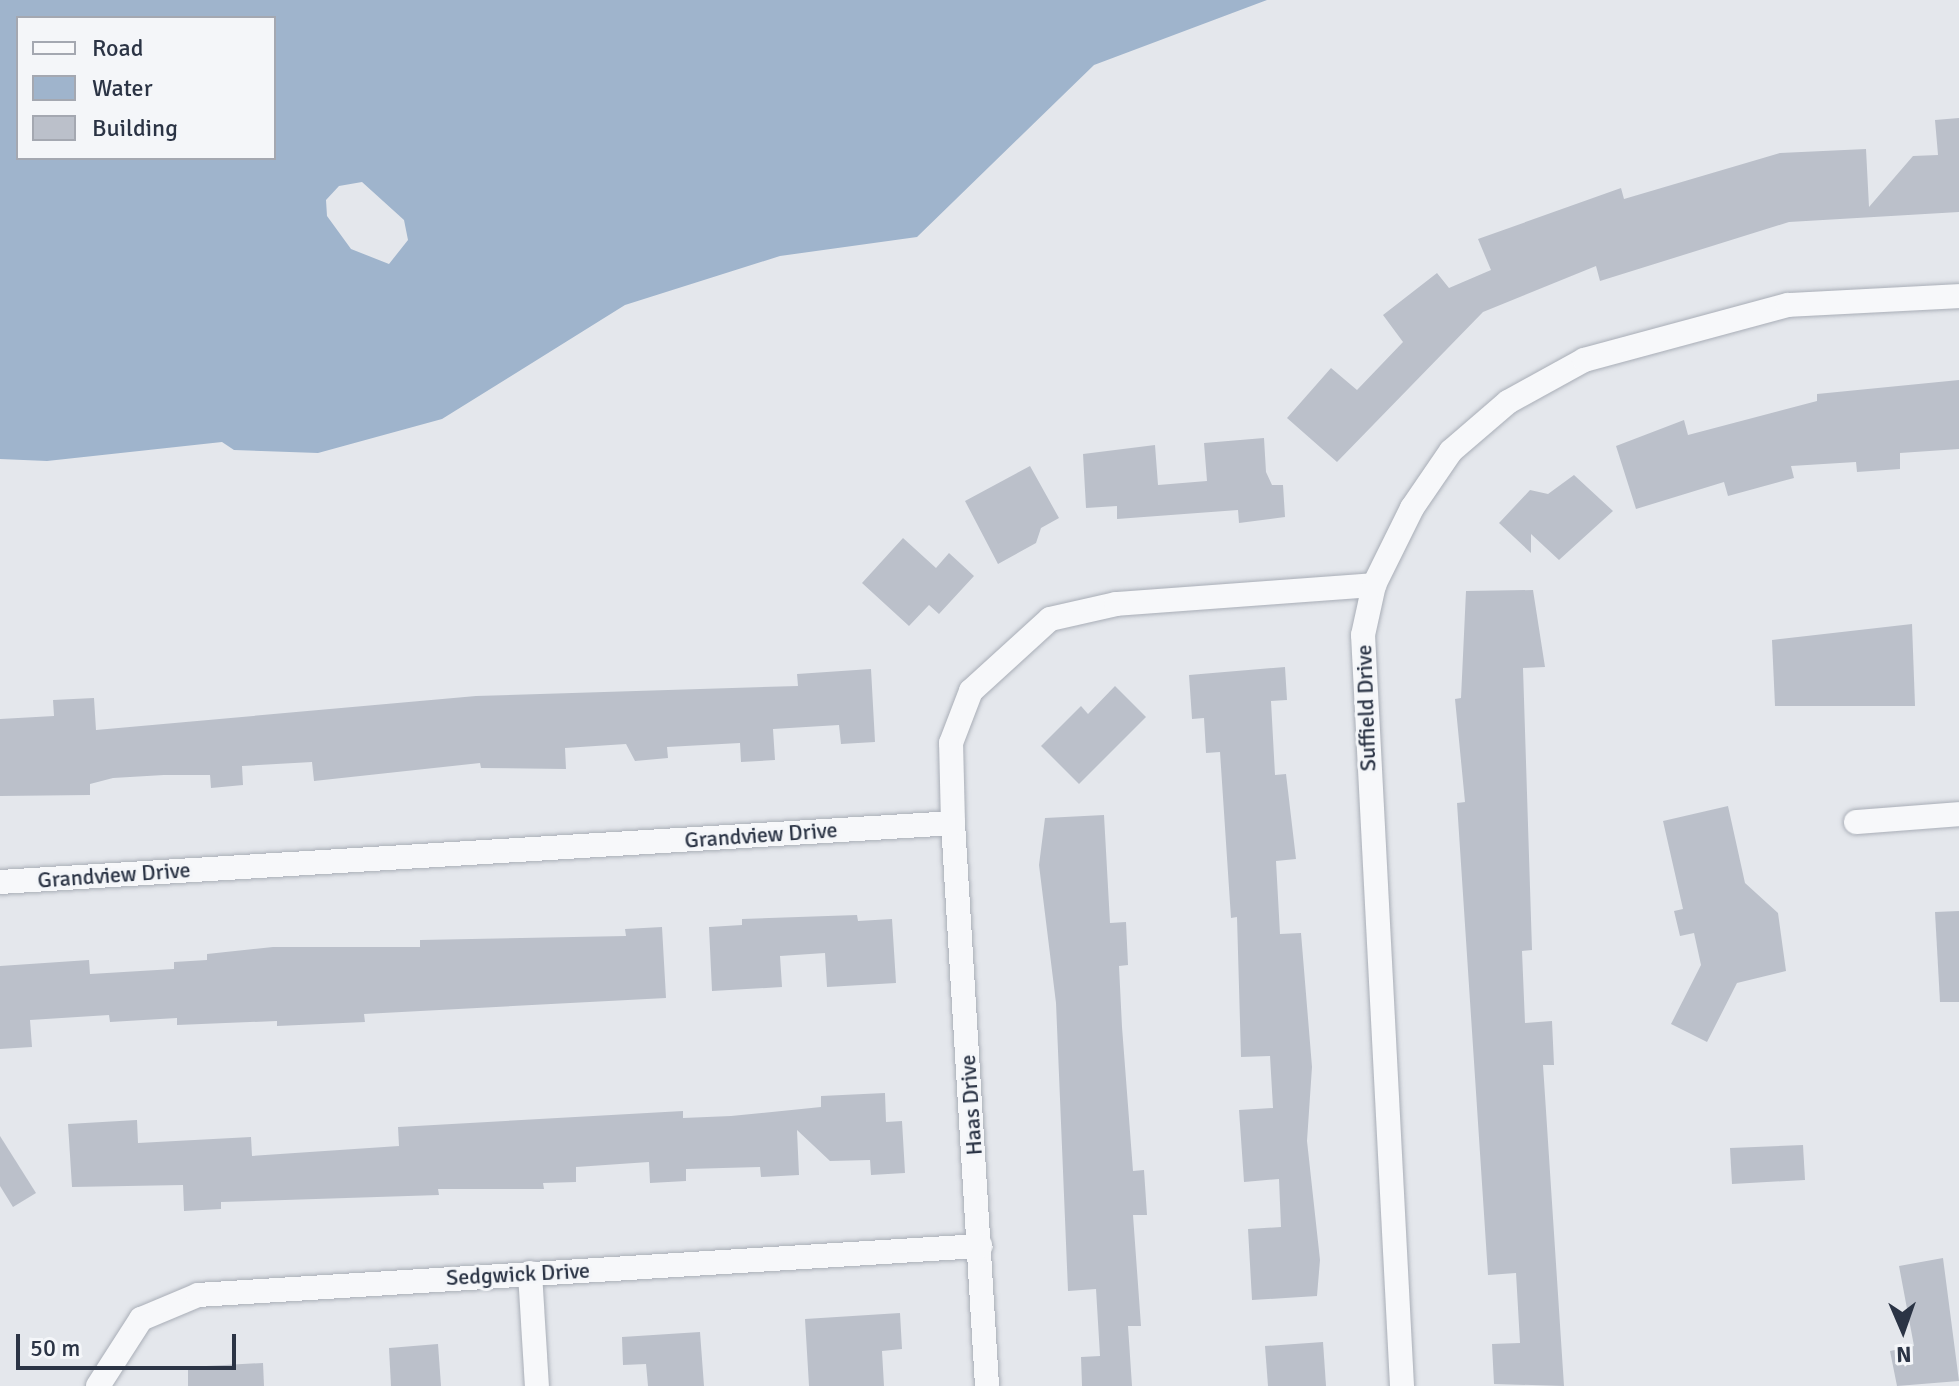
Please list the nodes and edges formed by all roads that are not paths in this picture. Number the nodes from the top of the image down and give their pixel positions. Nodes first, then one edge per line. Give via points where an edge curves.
1 (1959, 296) edge
2 (1374, 585) junction
3 (1959, 814) edge
4 (1856, 822) dead end
5 (953, 823) junction
6 (0, 882) edge
7 (980, 1246) junction
8 (530, 1273) junction
9 (98, 1386) edge
10 (537, 1386) edge
11 (987, 1386) edge
12 (1402, 1386) edge

1 - 2 street, Suffield Drive via 1788,305 1584,360 1508,402 1451,451
2 - 5 street via 1116,604 1050,619 971,691 951,743
2 - 12 street, Suffield Drive via 1363,635 1363,694
3 - 4 street
5 - 6 street, Grandview Drive
5 - 7 street, Haas Drive
7 - 8 street, Sedgwick Drive
7 - 11 street, Haas Drive
8 - 9 street, Sedgwick Drive via 198,1295 141,1319
8 - 10 street

